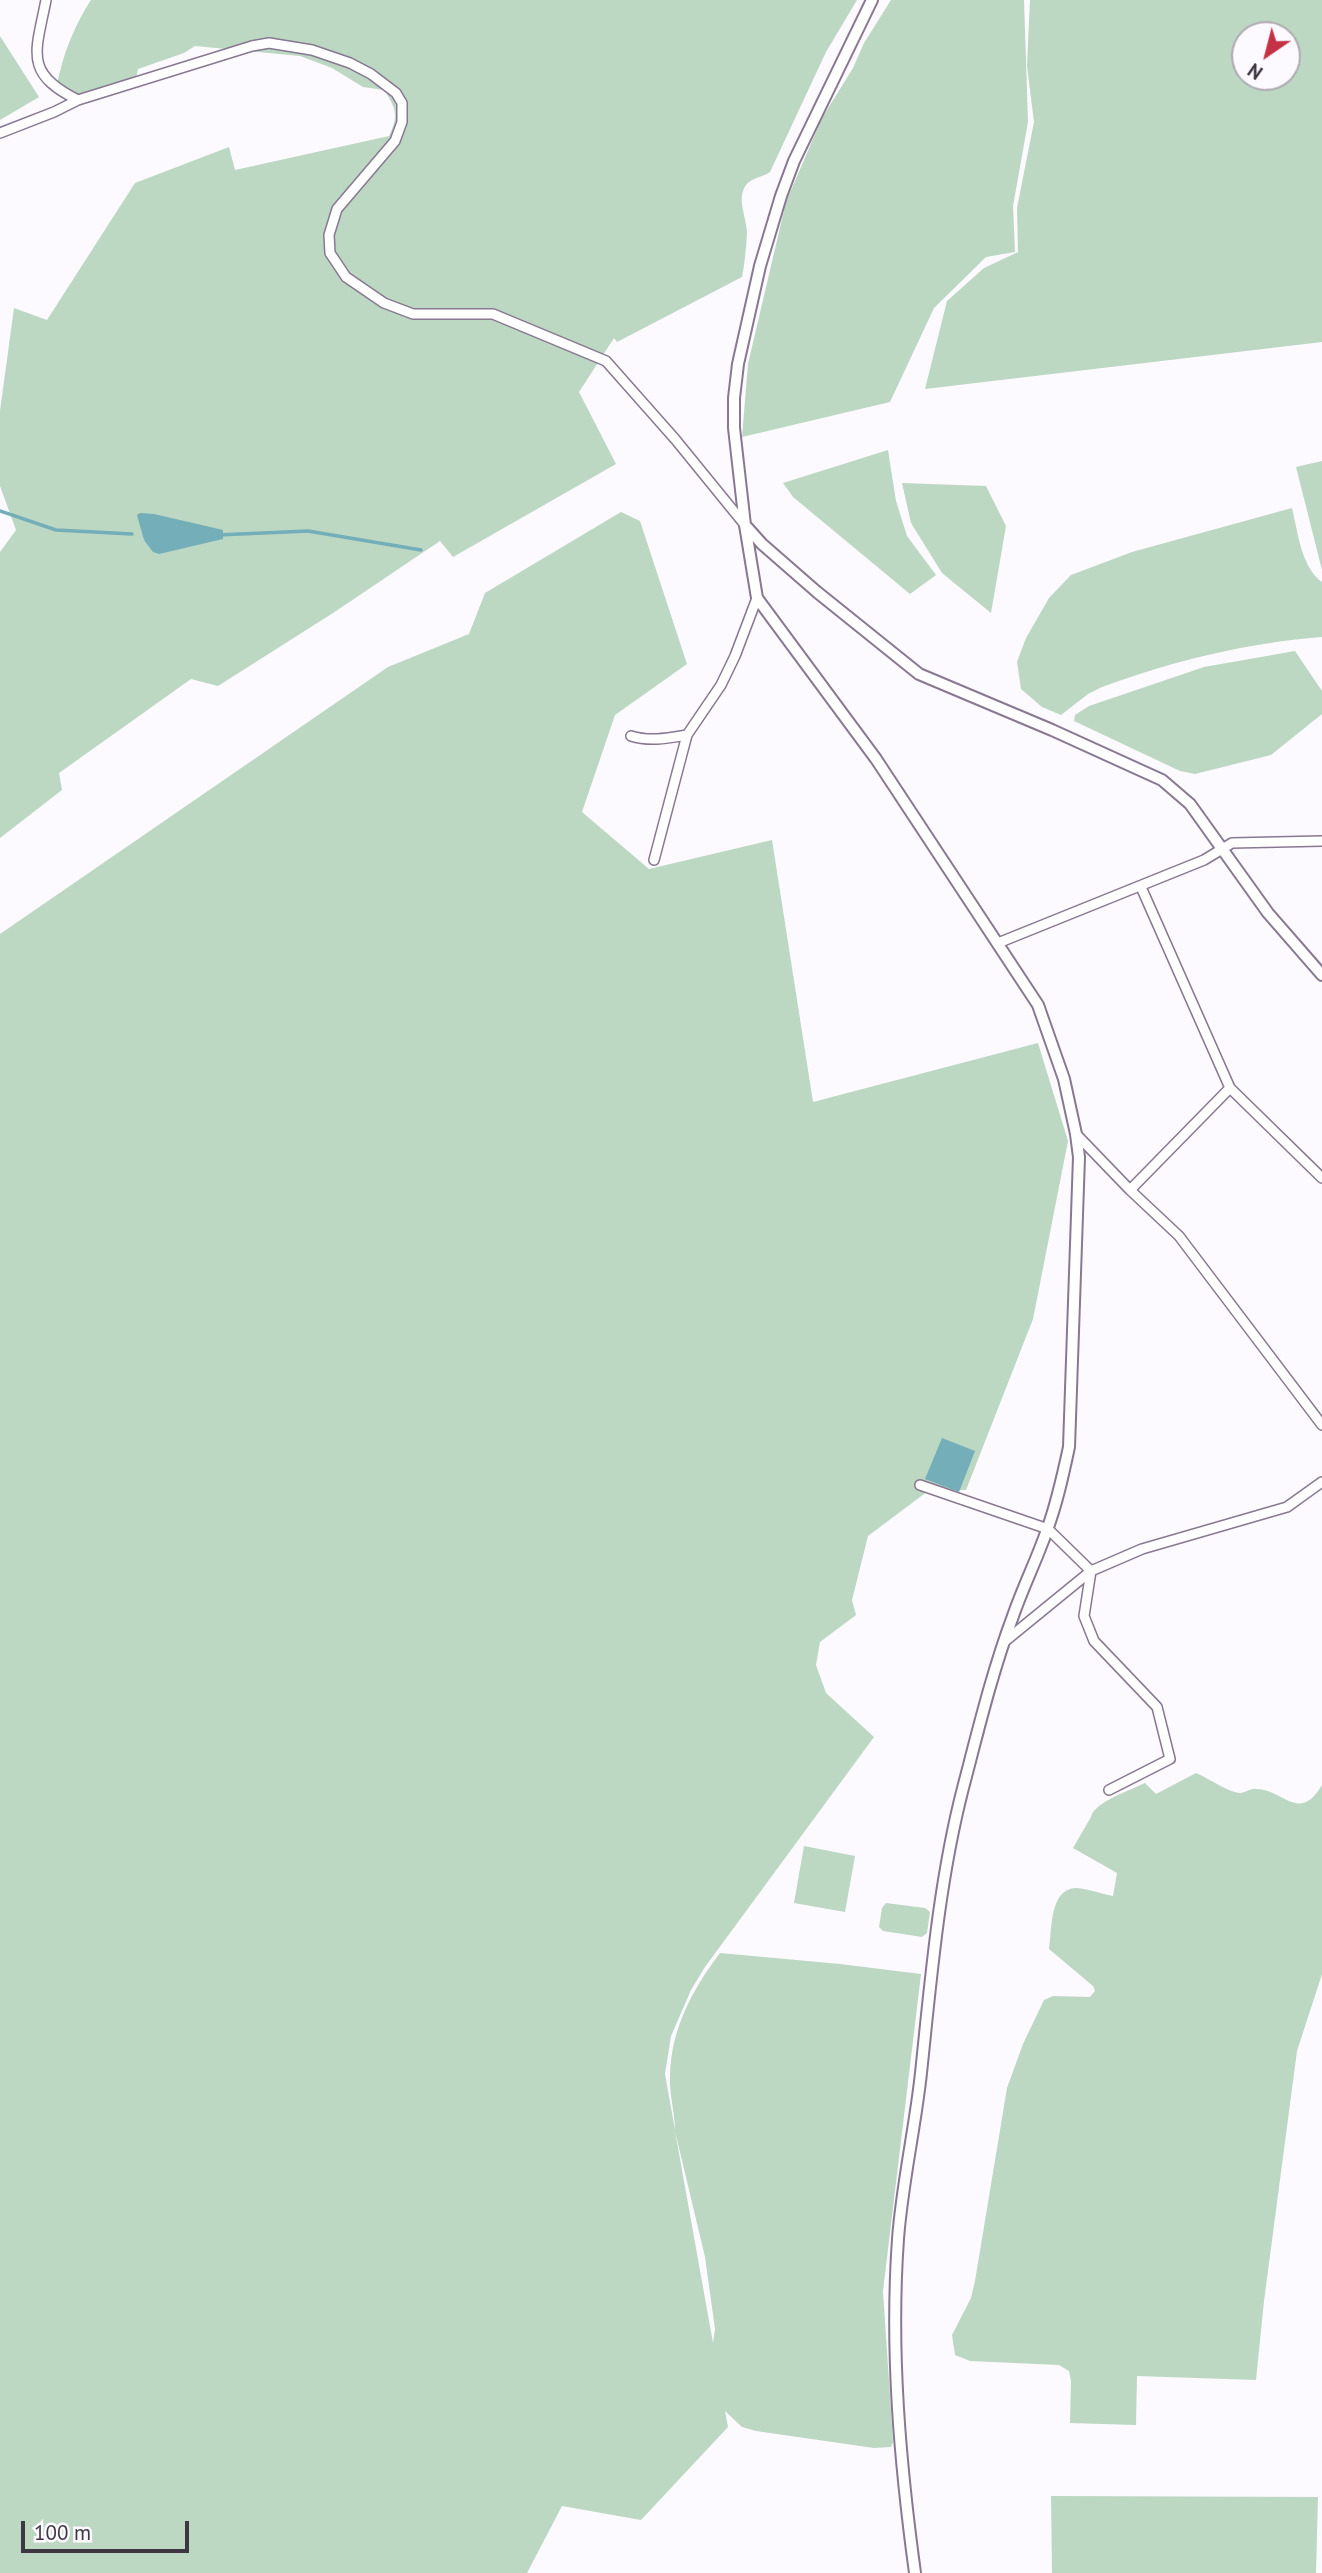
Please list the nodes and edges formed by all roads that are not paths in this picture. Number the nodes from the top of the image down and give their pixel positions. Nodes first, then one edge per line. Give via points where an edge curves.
1 (46, 0) edge
2 (872, 0) edge
3 (78, 100) junction
4 (0, 133) edge
5 (745, 525) junction
6 (757, 598) junction
7 (687, 735) junction
8 (631, 736) dead end
9 (1322, 841) edge
10 (1224, 849) junction
11 (654, 860) dead end
12 (1141, 887) junction
13 (998, 943) junction
14 (1322, 975) edge
15 (1230, 1088) junction
16 (1076, 1134) junction
17 (1322, 1178) edge
18 (1130, 1190) junction
19 (1322, 1425) edge
20 (1322, 1482) edge
21 (920, 1485) dead end
22 (1048, 1530) junction
23 (1091, 1571) junction
24 (1004, 1643) junction
25 (1109, 1790) dead end
26 (915, 2573) edge

1 - 3 street via 36,64 46,79
2 - 5 street via 794,161 760,266 734,398
3 - 4 street
3 - 5 street via 269,43 312,50 371,74 396,93 402,103 402,122 395,141 337,209 328,235 330,253 346,278 384,303 413,314 493,314 606,361
5 - 6 street
5 - 10 street via 817,592 919,674 1162,780 1190,804
6 - 7 street via 721,685
6 - 13 street via 876,758
7 - 8 street via 662,739
7 - 11 street
9 - 10 street via 1244,842
10 - 12 street
10 - 14 street via 1268,913
12 - 13 street
12 - 15 street
13 - 16 street via 1038,1004 1064,1079
15 - 17 street
15 - 18 street
16 - 18 street
16 - 22 street via 1079,1157 1069,1447
18 - 19 street via 1179,1236
20 - 23 street via 1287,1507 1142,1549
21 - 22 street
22 - 23 street
22 - 24 street
23 - 24 street
23 - 25 street via 1084,1616 1094,1641 1157,1707 1170,1759
24 - 26 street via 948,1857 898,2236 894,2302 898,2412

